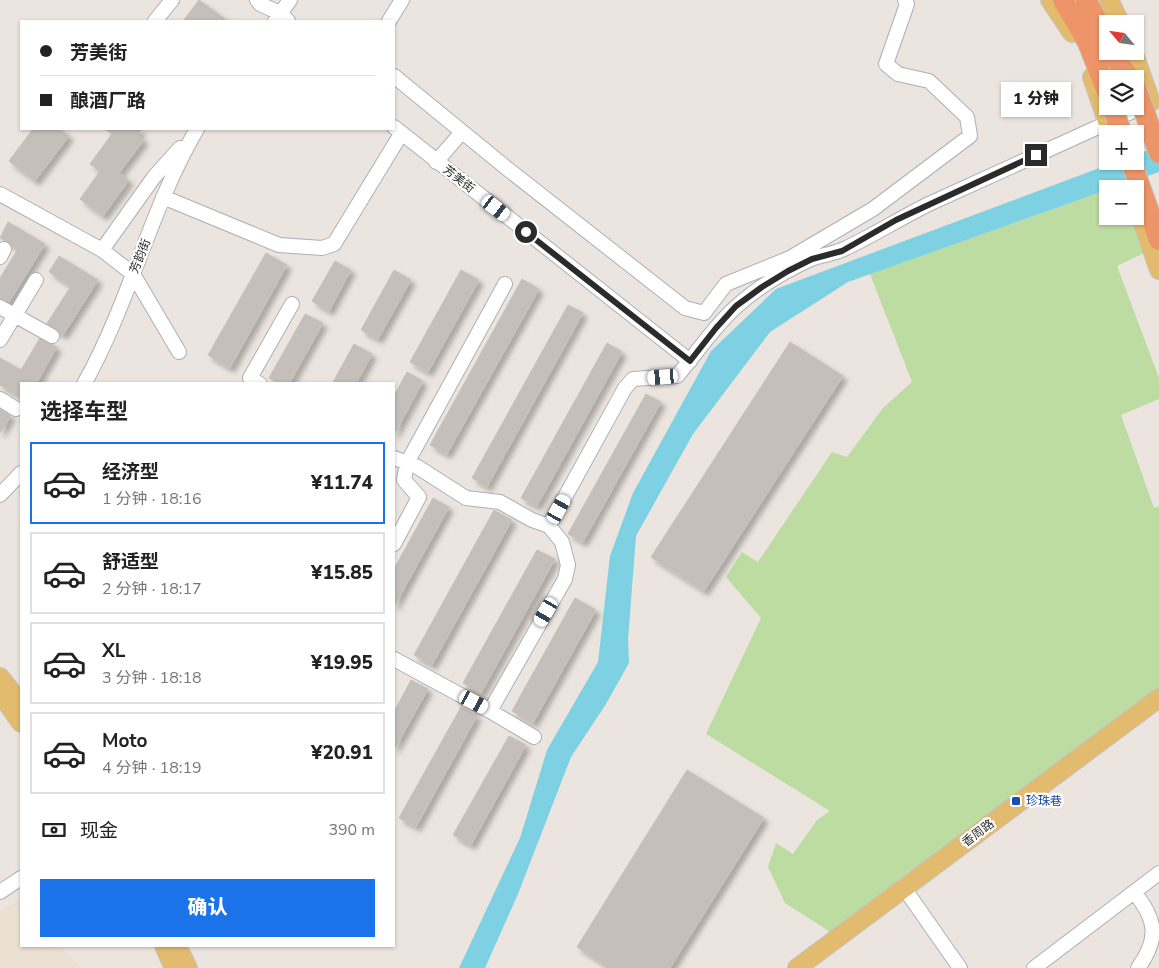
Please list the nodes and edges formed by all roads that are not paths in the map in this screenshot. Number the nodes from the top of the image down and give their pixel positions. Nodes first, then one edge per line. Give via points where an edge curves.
1 (172, 0) edge
2 (257, 0) edge
3 (290, 0) edge
4 (402, 0) edge
5 (905, 0) edge
6 (1050, 0) edge
7 (1063, 0) edge
8 (1075, 0) edge
9 (1086, 0) edge
10 (1098, 0) edge
11 (1109, 0) edge
12 (280, 14) edge
13 (1106, 15) edge
14 (1116, 15) edge
15 (156, 20) edge
16 (390, 20) edge
17 (1099, 24) edge
18 (1116, 60) edge
19 (1136, 60) edge
20 (1108, 70) edge
21 (1124, 70) edge
22 (1099, 71) edge
23 (395, 77) edge
24 (1144, 94) edge
25 (1151, 102) junction
26 (1144, 110) edge
27 (1116, 119) edge
28 (1159, 125) edge
29 (196, 130) edge
30 (196, 130) edge
31 (397, 131) edge
32 (462, 132) junction
33 (1159, 153) edge
34 (436, 162) junction
35 (1134, 170) edge
36 (0, 194) edge
37 (1144, 197) edge
38 (163, 198) junction
39 (1159, 212) edge
40 (1144, 217) edge
41 (1159, 240) edge
42 (102, 250) junction
43 (1159, 270) edge
44 (133, 274) junction
45 (36, 280) dead end
46 (505, 284) dead end
47 (292, 304) dead end
48 (0, 307) edge
49 (15, 315) junction
50 (52, 336) dead end
51 (0, 340) edge
52 (179, 352) dead end
53 (690, 361) junction
54 (85, 382) edge
55 (257, 382) edge
56 (0, 399) edge
57 (16, 409) dead end
58 (400, 461) edge
59 (20, 474) edge
60 (0, 495) edge
61 (549, 526) junction
62 (395, 542) edge
63 (395, 660) edge
64 (0, 678) edge
65 (0, 693) edge
66 (1159, 698) edge
67 (20, 704) edge
68 (490, 710) junction
69 (1159, 710) edge
70 (20, 722) edge
71 (534, 737) dead end
72 (1159, 873) edge
73 (20, 878) edge
74 (1, 888) edge
75 (907, 892) junction
76 (1134, 892) junction
77 (164, 947) edge
78 (178, 947) edge
79 (174, 968) edge
80 (188, 968) edge
81 (797, 968) edge
82 (815, 968) edge
83 (960, 968) edge
84 (1034, 968) edge
85 (1138, 968) edge

1 - 15 street
2 - 12 street
3 - 12 street
4 - 16 street
5 - 32 street via 907,4 886,64 898,74 929,81 967,117 970,136 873,209 790,258 726,284 704,313 685,308
6 - 27 main road via 1079,47
7 - 22 highway via 1088,42
8 - 20 highway
9 - 17 highway
10 - 13 highway
11 - 14 main road
18 - 21 highway
19 - 25 main road
23 - 32 street
24 - 25 highway
25 - 27 street
25 - 28 highway
26 - 33 highway, bridge
27 - 53 street via 896,220 842,251 812,259 788,271 736,306
29 - 38 street, 芳韵街 via 180,157
30 - 42 street via 154,177
31 - 34 street, 芳美街
31 - 38 street via 334,244 322,248 278,245
32 - 34 street
34 - 53 street, 芳美街
35 - 41 highway
36 - 42 street
37 - 39 highway
38 - 44 street, 芳韵街
40 - 43 main road
42 - 44 street
44 - 52 street
44 - 54 street, 芳韵街 via 106,342
45 - 49 street
46 - 58 street
47 - 55 street via 250,378
48 - 49 street
49 - 50 street
49 - 51 street
53 - 61 street via 677,376 633,379 625,388
56 - 57 street
58 - 61 street via 416,466 466,498 500,502
58 - 62 street via 404,480 419,497
59 - 60 street
61 - 68 street via 562,542 568,565 565,579
63 - 68 street
64 - 67 main road
65 - 70 main road
66 - 75 main road, 香周路
68 - 71 street
69 - 75 main road, 香周路
72 - 76 street
73 - 74 street
75 - 81 main road, 香周路
75 - 82 main road, 香周路
75 - 83 street
76 - 84 street
76 - 85 street via 1152,914 1158,925 1159,937 1153,952
77 - 79 main road
78 - 80 main road

